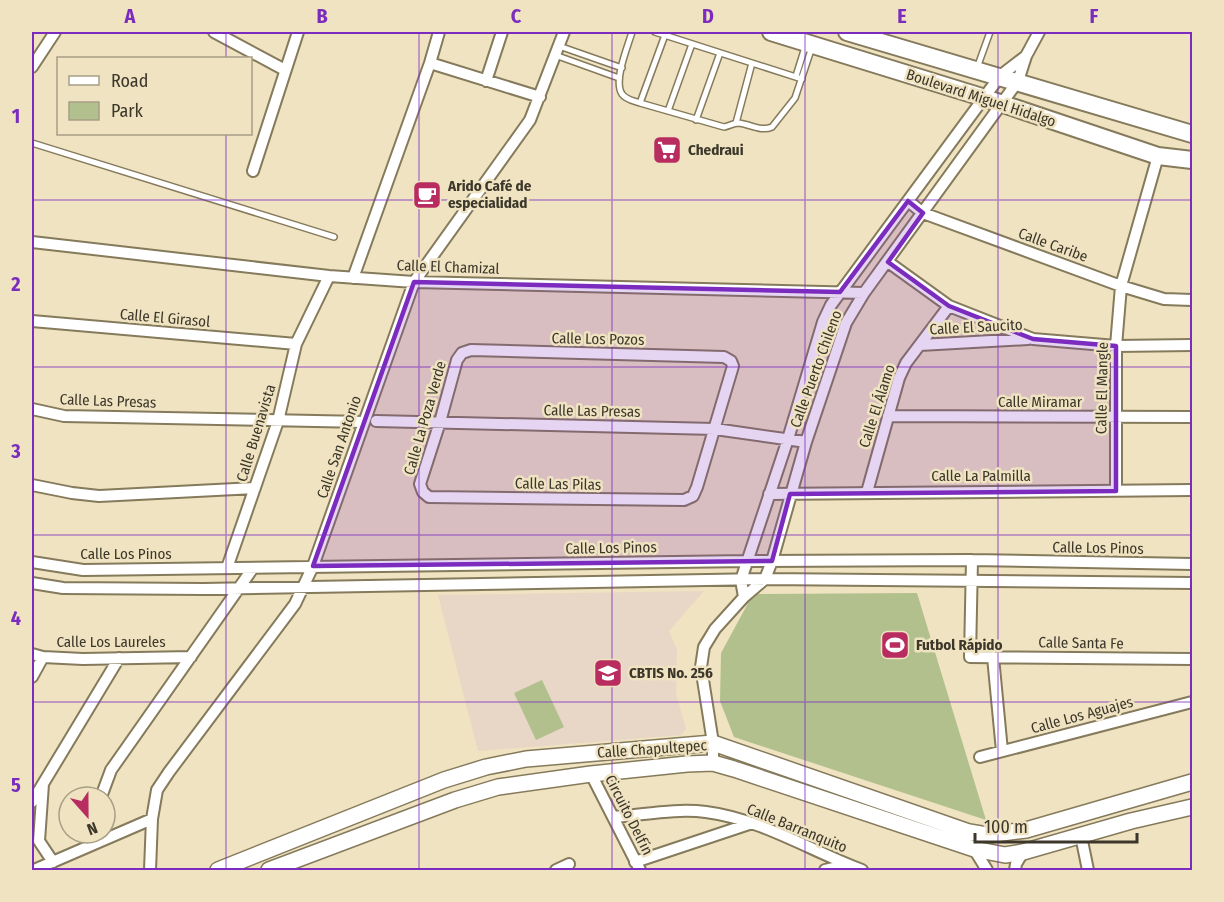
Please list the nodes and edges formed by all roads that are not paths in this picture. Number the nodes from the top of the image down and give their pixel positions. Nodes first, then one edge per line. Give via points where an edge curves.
1 (55, 32) edge
2 (214, 32) edge
3 (297, 32) edge
4 (439, 32) edge
5 (502, 32) edge
6 (564, 32) edge
7 (632, 32) edge
8 (655, 32) edge
9 (771, 32) edge
10 (851, 32) edge
11 (990, 32) edge
12 (1039, 32) edge
13 (665, 35) junction
14 (692, 44) junction
15 (810, 44) junction
16 (557, 50) junction
17 (720, 53) junction
18 (1026, 56) junction
19 (430, 63) junction
20 (752, 63) junction
21 (32, 68) edge
22 (622, 68) junction
23 (285, 70) junction
24 (976, 70) junction
25 (1000, 76) junction
26 (799, 77) junction
27 (619, 78) junction
28 (486, 81) junction
29 (1018, 81) junction
30 (540, 97) junction
31 (985, 98) junction
32 (640, 103) junction
33 (1002, 105) junction
34 (668, 111) junction
35 (696, 120) junction
36 (736, 123) junction
37 (1192, 134) edge
38 (32, 143) edge
39 (1158, 156) junction
40 (1192, 160) edge
41 (253, 171) dead end
42 (908, 201) junction
43 (924, 213) junction
44 (334, 237) dead end
45 (32, 242) edge
46 (888, 262) junction
47 (329, 276) junction
48 (353, 278) junction
49 (414, 282) junction
50 (1121, 286) junction
51 (840, 292) junction
52 (864, 293) junction
53 (1192, 300) edge
54 (950, 306) junction
55 (32, 321) edge
56 (1033, 339) junction
57 (296, 344) junction
58 (920, 345) junction
59 (1192, 345) edge
60 (1116, 346) junction
61 (462, 353) joint
62 (32, 409) edge
63 (888, 416) junction
64 (1192, 417) edge
65 (1116, 418) junction
66 (278, 421) junction
67 (376, 421) dead end
68 (364, 422) junction
69 (440, 422) junction
70 (715, 429) junction
71 (788, 439) junction
72 (806, 442) junction
73 (32, 485) edge
74 (255, 488) junction
75 (1192, 490) edge
76 (1116, 491) junction
77 (423, 492) joint
78 (867, 492) junction
79 (770, 494) junction
80 (790, 494) junction
81 (972, 560) junction
82 (748, 561) junction
83 (772, 561) junction
84 (32, 562) edge
85 (1174, 564) junction
86 (1192, 564) edge
87 (313, 566) junction
88 (227, 568) junction
89 (253, 568) junction
90 (765, 579) junction
91 (741, 580) junction
92 (972, 582) junction
93 (32, 583) edge
94 (1174, 583) junction
95 (1192, 583) edge
96 (240, 588) junction
97 (304, 588) junction
98 (744, 597) junction
99 (32, 654) edge
100 (43, 657) junction
101 (191, 657) junction
102 (993, 657) junction
103 (119, 658) junction
104 (1192, 659) edge
105 (32, 678) edge
106 (1192, 702) edge
107 (713, 743) junction
108 (1002, 751) junction
109 (980, 757) dead end
110 (713, 763) junction
111 (591, 774) junction
112 (44, 781) junction
113 (1192, 783) edge
114 (105, 785) edge
115 (32, 802) edge
116 (1192, 807) edge
117 (1104, 809) junction
118 (613, 817) junction
119 (152, 819) junction
120 (752, 823) junction
121 (1106, 829) junction
122 (117, 831) edge
123 (1081, 836) junction
124 (85, 845) edge
125 (974, 849) junction
126 (1023, 852) junction
127 (53, 862) junction
128 (569, 864) dead end
129 (847, 865) junction
130 (638, 866) edge
131 (34, 870) edge
132 (150, 870) edge
133 (218, 870) edge
134 (269, 870) edge
135 (556, 870) edge
136 (825, 870) edge
137 (862, 870) edge
138 (987, 870) edge
139 (1015, 870) edge
140 (1088, 870) edge

1 - 21 street
2 - 23 street
3 - 23 street
4 - 19 street
5 - 28 street
6 - 16 street, Calle San Antonio
7 - 22 lane
8 - 13 lane
9 - 15 main road, Boulevard Miguel Hidalgo
10 - 24 main road, Boulevard Miguel Hidalgo
11 - 24 lane
12 - 18 street
13 - 14 lane
13 - 32 lane
14 - 17 lane
14 - 34 lane
15 - 26 lane
15 - 31 main road, Boulevard Miguel Hidalgo
16 - 22 lane
16 - 27 lane
16 - 30 street, Calle San Antonio
17 - 20 lane
17 - 35 lane
18 - 25 street, Calle Puerto Chileno
18 - 29 street, Calle Puerto Chileno
19 - 28 street
19 - 48 street
20 - 26 lane
20 - 36 lane
22 - 27 lane
23 - 41 street
24 - 25 main road, Boulevard Miguel Hidalgo
25 - 29 main road, Boulevard Miguel Hidalgo
25 - 31 street, Calle Puerto Chileno
26 - 36 lane via 790,106 772,127 761,129
27 - 32 lane via 622,94
28 - 30 street
29 - 33 street, Calle Puerto Chileno
29 - 37 main road, Boulevard Miguel Hidalgo
30 - 49 street, Calle San Antonio via 530,120
31 - 33 main road, Boulevard Miguel Hidalgo
31 - 42 street, Calle Puerto Chileno
32 - 34 lane
33 - 39 main road, Boulevard Miguel Hidalgo
33 - 43 street, Calle Puerto Chileno
34 - 35 lane
35 - 36 lane via 724,127
38 - 44 lane
39 - 40 main road, Boulevard Miguel Hidalgo
39 - 50 street, Calle El Mangle
42 - 43 street, Calle Caribe
42 - 51 street, Calle Puerto Chileno
43 - 46 street, Calle Puerto Chileno
43 - 50 street, Calle Caribe
45 - 47 street, Calle El Chamizal
46 - 52 street, Calle Puerto Chileno
46 - 54 street, Calle El Saucito
47 - 48 street, Calle El Chamizal
47 - 57 street, Calle Buenavista
48 - 49 street, Calle El Chamizal
49 - 51 street, Calle El Chamizal
49 - 68 street, Calle San Antonio
50 - 53 street, Calle Caribe via 1164,299
50 - 60 street, Calle El Mangle
51 - 52 street, Calle El Chamizal
51 - 71 street, Calle Puerto Chileno via 822,322
52 - 72 street, Calle Puerto Chileno via 846,323
54 - 56 street, Calle El Saucito
54 - 58 street, Calle El Álamo
55 - 57 street, Calle El Girasol
56 - 58 street, Calle El Saucito
56 - 60 street, Calle El Saucito
57 - 66 street, Calle Buenavista
58 - 63 street, Calle El Álamo via 899,378
59 - 60 street, Calle El Saucito
60 - 65 street, Calle El Mangle
61 - 69 street, Calle La Poza Verde
61 - 70 street, Calle Los Pozos via 471,350 724,357 733,366
62 - 66 street, Calle Las Presas via 64,416
63 - 65 street, Calle Miramar
63 - 78 street, Calle El Álamo
64 - 65 street, Calle Miramar
65 - 76 street, Calle El Mangle
66 - 68 street, Calle Las Presas
66 - 74 street, Calle Buenavista
67 - 69 street, Calle Las Presas
68 - 87 street, Calle San Antonio
69 - 70 street, Calle Las Presas
69 - 77 street, Calle La Poza Verde via 420,484
70 - 71 street, Calle Las Presas
70 - 77 street, Calle Las Pilas via 698,487 693,496 684,500 429,497
71 - 72 street, Calle Las Presas
71 - 79 street, Calle Puerto Chileno
72 - 80 street, Calle Puerto Chileno
73 - 74 street via 99,496
74 - 88 street, Calle Buenavista
75 - 76 street, Calle La Palmilla
76 - 78 street, Calle La Palmilla
78 - 80 street, Calle La Palmilla
79 - 80 street, Calle La Palmilla
79 - 82 street, Calle Puerto Chileno
80 - 83 street, Calle Puerto Chileno
81 - 83 street, Calle Los Pinos
81 - 85 street, Calle Los Pinos
81 - 92 street
82 - 83 street, Calle Los Pinos
82 - 87 street, Calle Los Pinos
82 - 91 street, Calle Puerto Chileno
83 - 90 street, Calle Puerto Chileno
84 - 88 street, Calle Los Pinos via 83,570
85 - 86 street, Calle Los Pinos
85 - 94 street
87 - 89 street, Calle Los Pinos
87 - 97 street, Calle San Antonio
88 - 89 street, Calle Los Pinos
89 - 96 street
90 - 91 street
90 - 92 street
90 - 98 street, Calle Puerto Chileno
91 - 97 street
91 - 98 street
92 - 94 street
92 - 102 street, Calle Santa Fe via 970,657
93 - 96 street via 63,588
94 - 95 street
96 - 97 street
96 - 101 street
97 - 119 street, Calle San Antonio via 168,772 157,790
98 - 107 street, Calle Puerto Chileno via 704,647 700,667
99 - 100 street, Calle Los Laureles
100 - 103 street, Calle Los Laureles
100 - 105 street
101 - 103 street, Calle Los Laureles
101 - 114 street via 111,770
102 - 104 street, Calle Santa Fe
102 - 108 street
103 - 112 street
106 - 108 street, Calle Los Aguajes
107 - 110 street, Calle Puerto Chileno
107 - 117 street, Calle Chapultepec via 969,832 1016,832
107 - 133 street, Calle Chapultepec via 526,759 486,767
108 - 109 street, Calle Los Aguajes
110 - 111 street, Calle Chapultepec
110 - 125 street, Calle Chapultepec
111 - 118 street, Circuito Delfín
111 - 134 street, Calle Chapultepec via 498,788 455,800
112 - 115 street
112 - 127 street via 39,841
113 - 117 street, Calle Chapultepec
116 - 121 street, Calle Chapultepec
117 - 121 street via 1118,812 1117,819
118 - 120 street, Calle Barranquito via 688,811
118 - 130 street, Circuito Delfín
119 - 122 street
119 - 132 street, Calle San Antonio
120 - 129 street, Calle Barranquito
120 - 130 street
121 - 123 street, Calle Chapultepec
123 - 126 street, Calle Chapultepec
123 - 140 street
124 - 127 street
125 - 126 street, Calle Chapultepec via 1005,855
125 - 138 street
126 - 139 street
127 - 131 street
128 - 135 street
129 - 136 street
129 - 137 street, Calle Barranquito

